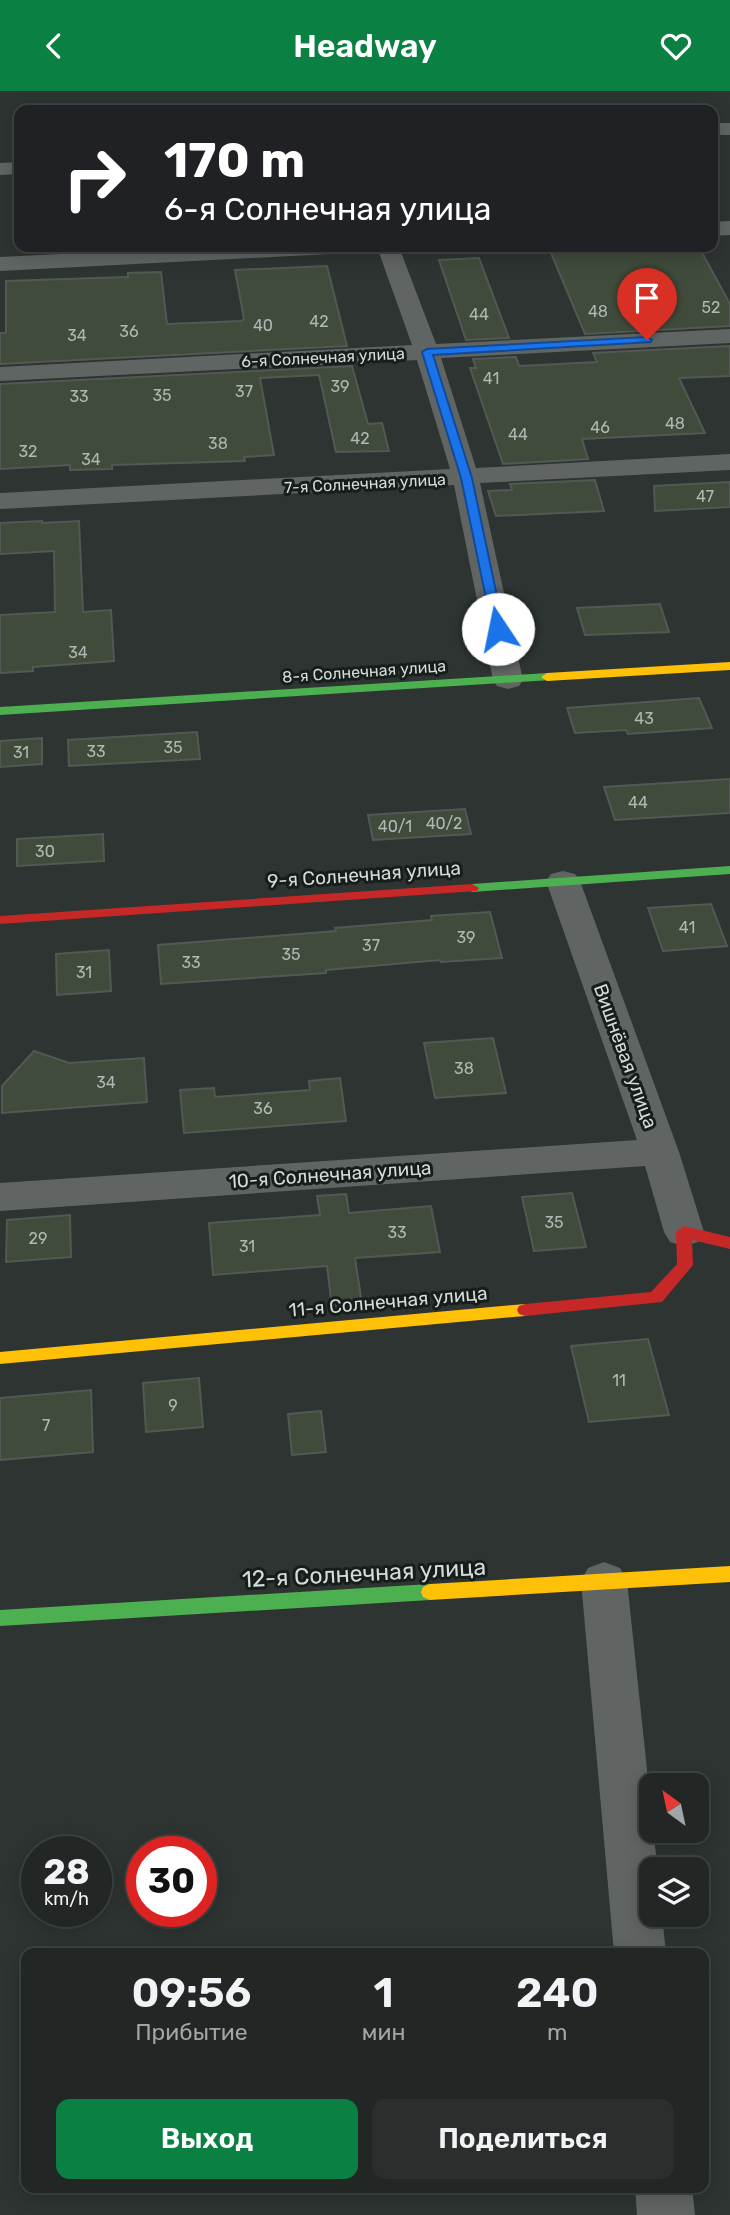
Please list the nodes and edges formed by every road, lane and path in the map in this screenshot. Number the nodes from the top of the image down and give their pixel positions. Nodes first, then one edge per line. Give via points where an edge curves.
1 (232, 252) edge
2 (390, 252) edge
3 (0, 264) edge
4 (730, 336) edge
5 (427, 352) junction
6 (0, 373) edge
7 (730, 462) edge
8 (466, 478) junction
9 (0, 501) edge
10 (730, 666) edge
11 (508, 680) junction
12 (0, 712) edge
13 (730, 870) edge
14 (563, 881) junction
15 (0, 920) edge
16 (660, 1152) junction
17 (0, 1197) edge
18 (684, 1232) junction
19 (730, 1243) edge
20 (0, 1358) edge
21 (730, 1574) edge
22 (604, 1581) junction
23 (0, 1618) edge
24 (640, 1948) edge
25 (664, 2193) edge
26 (666, 2215) edge

1 - 3 street
2 - 5 street
4 - 5 street, 6-я Солнечная улица
5 - 6 street, 6-я Солнечная улица
5 - 8 street
7 - 8 street, 7-я Солнечная улица
8 - 9 street, 7-я Солнечная улица
8 - 11 street
10 - 11 street, 8-я Солнечная улица
11 - 12 street, 8-я Солнечная улица
13 - 14 street, 9-я Солнечная улица
14 - 15 street, 9-я Солнечная улица
14 - 16 street, Вишнёвая улица
16 - 17 street, 10-я Солнечная улица
16 - 18 street, Вишнёвая улица
18 - 19 street
18 - 20 street, 11-я Солнечная улица via 685,1265 656,1298
21 - 22 street, 12-я Солнечная улица
22 - 23 street, 12-я Солнечная улица
22 - 24 street
25 - 26 street

